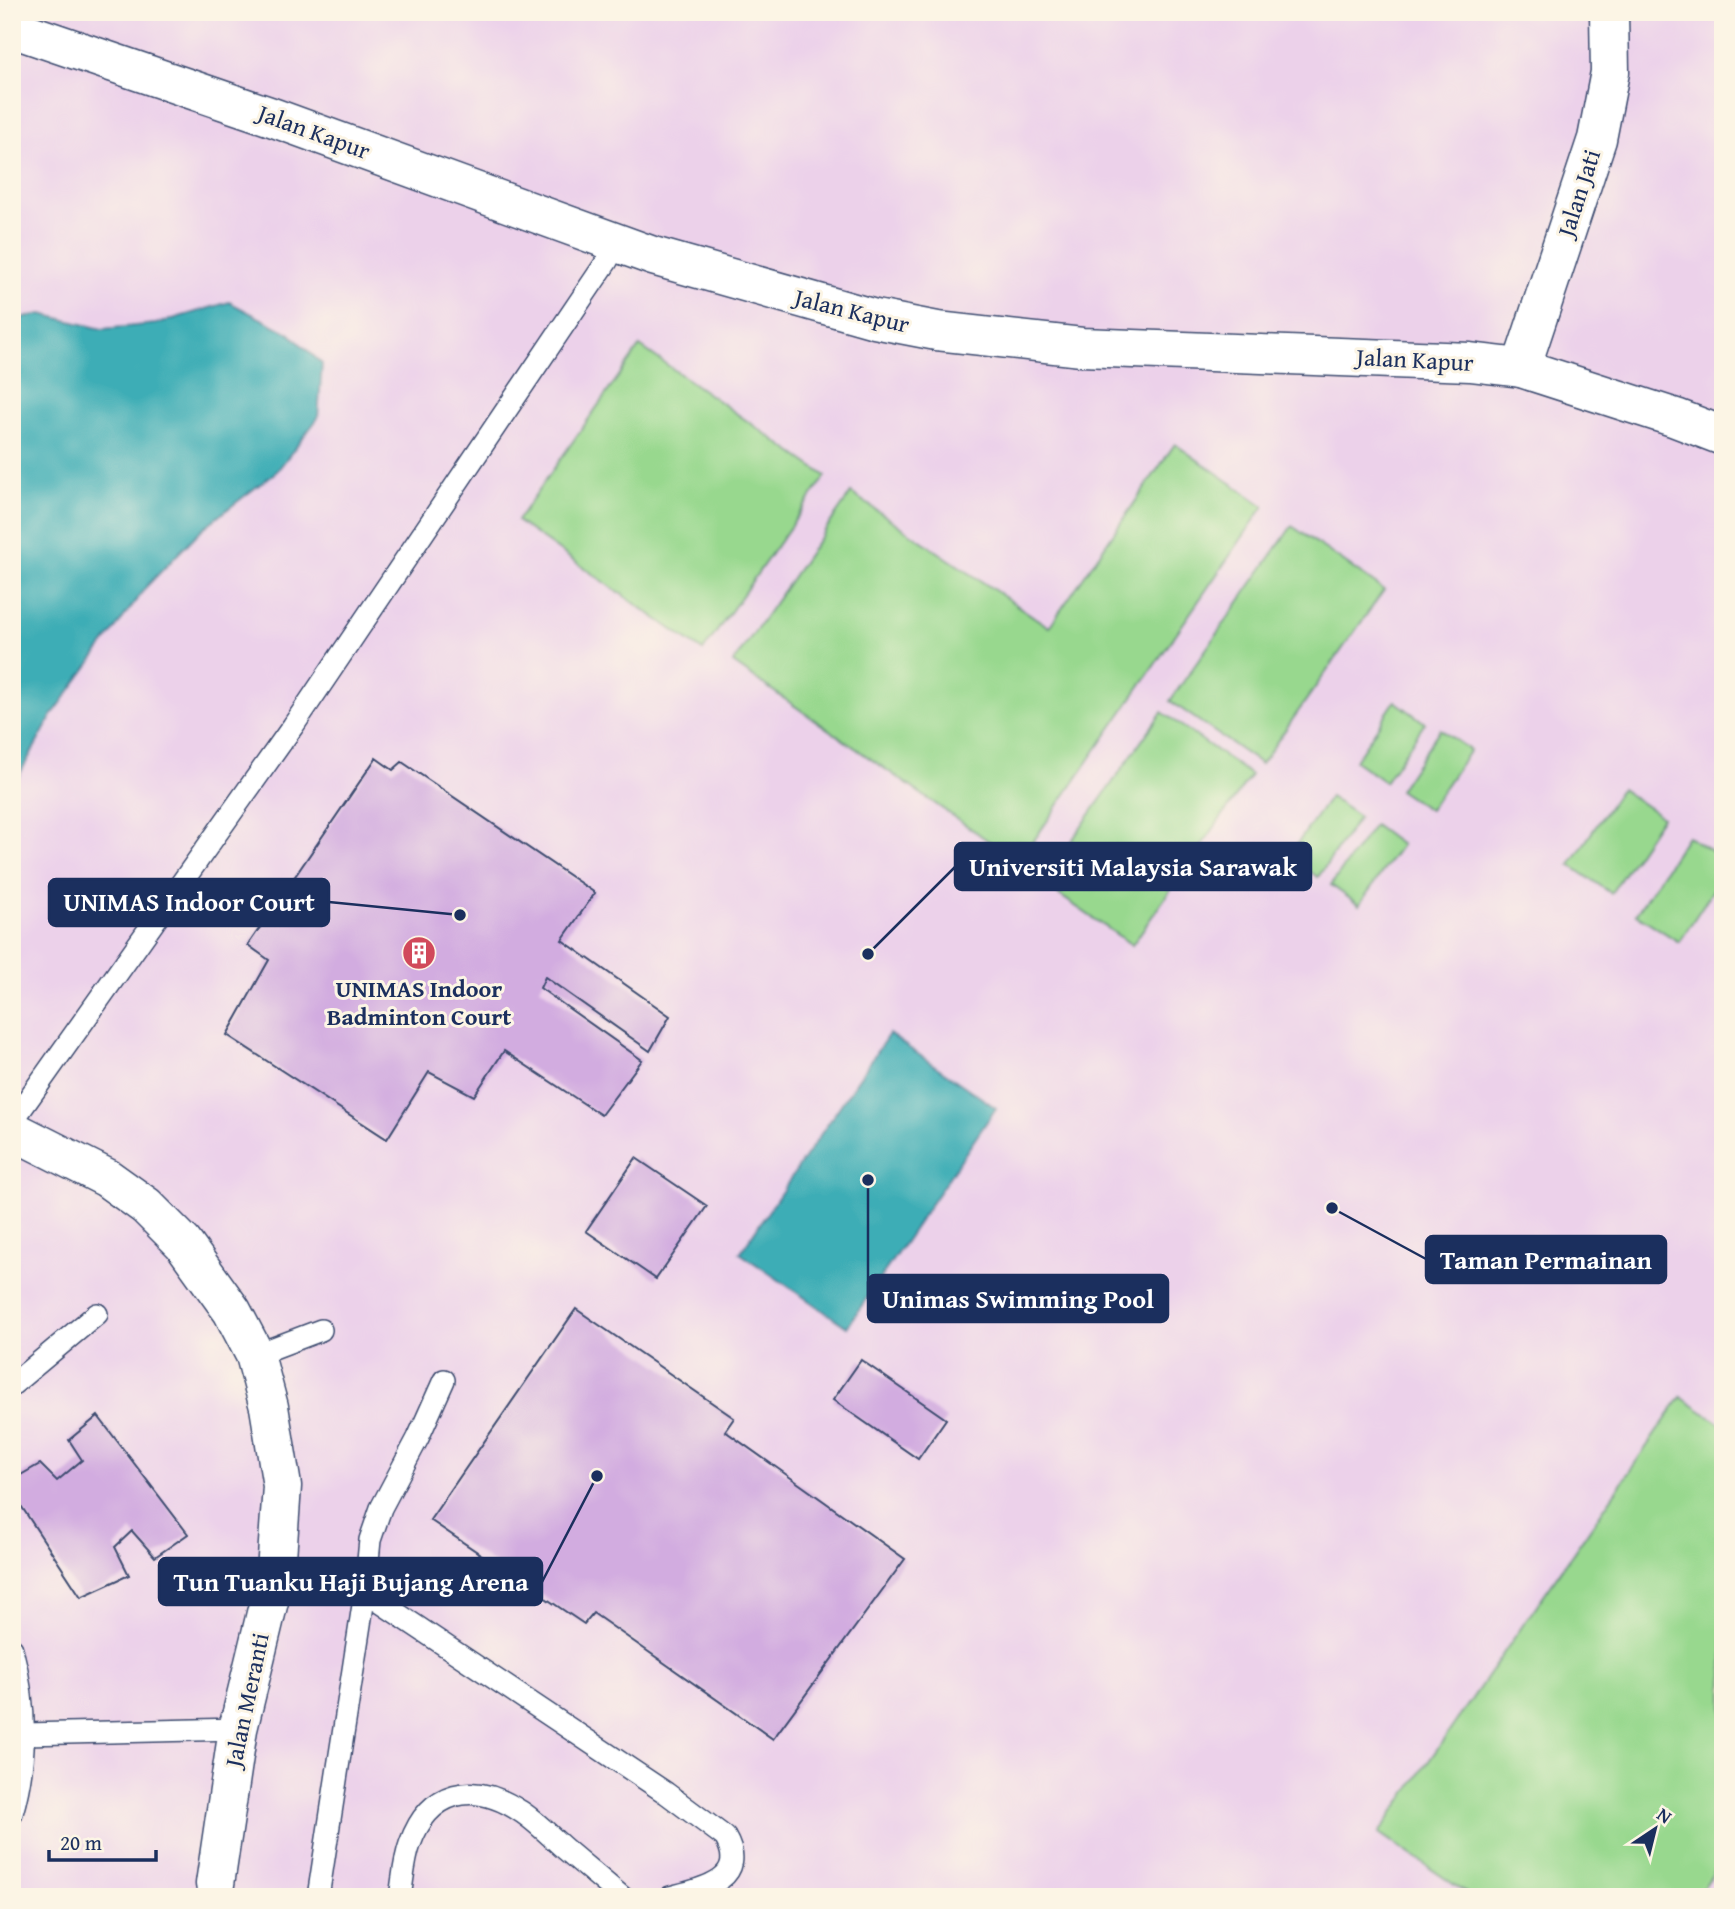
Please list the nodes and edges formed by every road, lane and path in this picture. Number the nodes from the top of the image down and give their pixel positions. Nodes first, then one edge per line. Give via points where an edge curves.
1 (1609, 12) edge
2 (12, 28) edge
3 (612, 252) junction
4 (1521, 368) junction
5 (1723, 436) edge
6 (12, 1122) edge
7 (12, 1130) edge
8 (97, 1314) dead end
9 (321, 1330) dead end
10 (255, 1355) junction
11 (444, 1380) dead end
12 (12, 1385) edge
13 (365, 1592) junction
14 (12, 1650) edge
15 (238, 1729) junction
16 (25, 1734) junction
17 (12, 1813) edge
18 (215, 1884) dead end
19 (318, 1897) edge
20 (400, 1897) edge
21 (622, 1897) edge
22 (670, 1897) edge

1 - 4 street, Jalan Jati via 1610,72 1597,139
2 - 3 street, Jalan Kapur via 270,116
3 - 4 street, Jalan Kapur via 666,260 874,319 937,331 1082,347 1470,362
3 - 6 lane via 293,726
4 - 5 street, Jalan Kapur
7 - 10 street, Jalan Meranti via 107,1178 146,1206 211,1279
8 - 12 lane
9 - 10 lane
10 - 15 street, Jalan Meranti via 282,1486 276,1572
11 - 13 lane via 381,1508 370,1540
13 - 19 lane
13 - 22 lane via 725,1837 732,1860 721,1880
14 - 16 lane via 22,1685
15 - 16 lane
15 - 18 street, Jalan Meranti
16 - 17 lane
20 - 21 lane via 409,1846 419,1824 429,1809 461,1792 491,1797 520,1811

